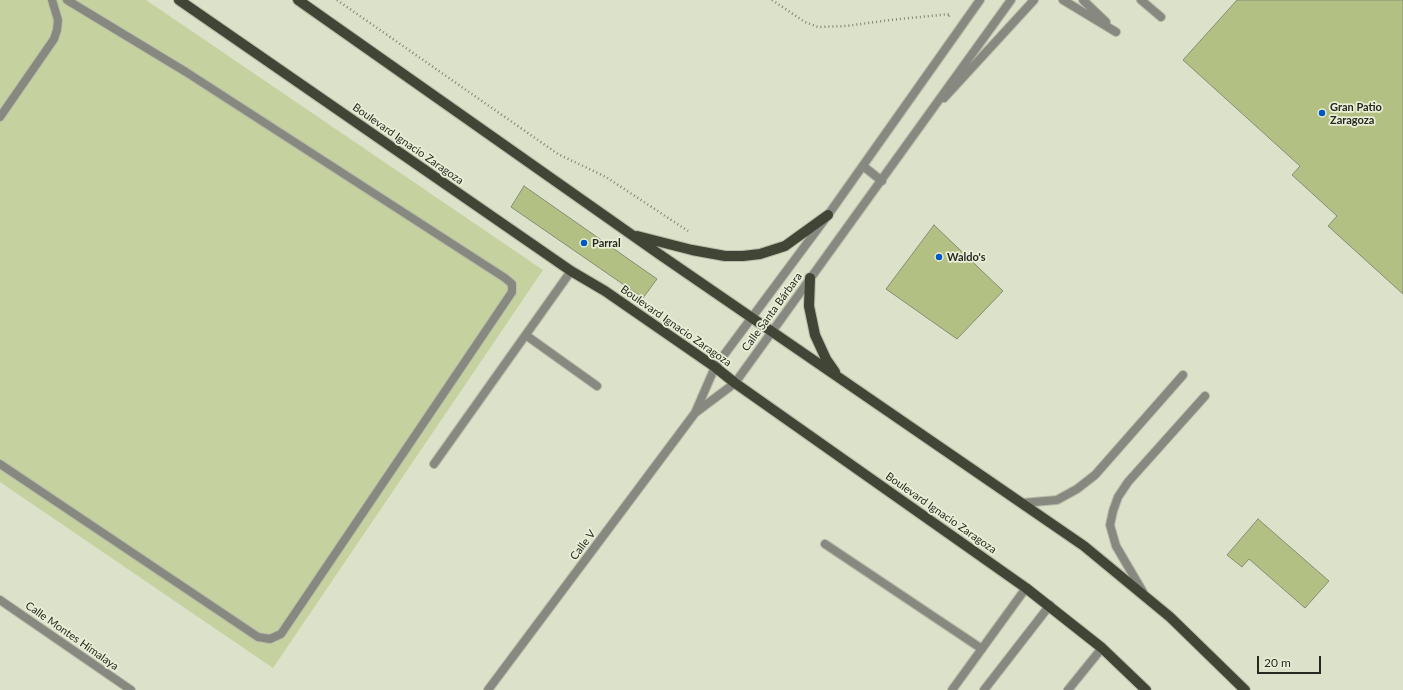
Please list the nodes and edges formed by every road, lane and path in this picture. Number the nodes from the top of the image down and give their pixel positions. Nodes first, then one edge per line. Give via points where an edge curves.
1 (52, 0) edge
2 (67, 0) edge
3 (179, 0) edge
4 (298, 0) edge
5 (337, 0) edge
6 (772, 0) edge
7 (980, 0) edge
8 (1011, 0) edge
9 (1034, 0) edge
10 (1063, 0) edge
11 (1083, 0) edge
12 (1140, 0) edge
13 (1161, 17) dead end
14 (945, 21) dead end
15 (933, 110) junction
16 (0, 117) edge
17 (863, 166) junction
18 (882, 181) junction
19 (828, 215) junction
20 (689, 232) dead end
21 (633, 235) junction
22 (572, 271) junction
23 (810, 278) junction
24 (752, 318) junction
25 (771, 332) junction
26 (527, 336) junction
27 (715, 367) junction
28 (1183, 375) dead end
29 (838, 377) junction
30 (735, 383) junction
31 (597, 386) dead end
32 (1205, 396) dead end
33 (695, 413) junction
34 (0, 464) edge
35 (434, 464) dead end
36 (1022, 503) junction
37 (825, 544) dead end
38 (1026, 588) junction
39 (1145, 596) junction
40 (0, 600) edge
41 (1050, 605) junction
42 (1102, 648) junction
43 (982, 649) junction
44 (131, 690) edge
45 (488, 690) edge
46 (952, 690) edge
47 (984, 690) edge
48 (1068, 690) edge
49 (1146, 690) edge
50 (1245, 690) edge

1 - 16 street via 58,30
2 - 34 street via 186,72 505,278 512,284 512,292 281,634 270,639 258,637
3 - 22 main road, Boulevard Ignacio Zaragoza
4 - 21 main road
5 - 20 path via 558,154 606,177
6 - 14 path via 805,22 818,26 846,26 950,14
7 - 17 street, Calle Santa Bárbara
8 - 15 street, Calle Santa Bárbara
9 - 15 street
10 - 11 street via 1116,32
12 - 13 street
15 - 18 street, Calle Santa Bárbara
17 - 18 street
17 - 19 street, Calle Santa Bárbara
18 - 23 street, Calle Santa Bárbara
19 - 21 main road via 785,246 743,256 725,256 692,250
19 - 24 street, Calle Santa Bárbara
21 - 24 main road
22 - 26 street
22 - 27 main road, Boulevard Ignacio Zaragoza
23 - 25 street, Calle Santa Bárbara
23 - 29 main road via 809,306 815,335
24 - 25 main road
24 - 27 street, Calle Santa Bárbara
25 - 29 main road
25 - 30 street, Calle Santa Bárbara
26 - 31 street
26 - 35 street
27 - 30 main road, Boulevard Ignacio Zaragoza
27 - 33 street, Calle Santa Bárbara
28 - 36 street via 1095,475 1078,489 1057,500
29 - 36 main road
30 - 33 street, Calle Santa Bárbara
30 - 38 main road, Boulevard Ignacio Zaragoza
32 - 39 street via 1128,482 1113,511 1110,525 1116,546
33 - 45 street, Calle V
36 - 39 main road via 1084,546
37 - 43 street
38 - 41 main road, Boulevard Ignacio Zaragoza
38 - 43 street
39 - 50 main road
40 - 44 street, Calle Montes Himalaya
41 - 42 main road, Boulevard Ignacio Zaragoza
41 - 47 street
42 - 48 street
42 - 49 main road, Boulevard Ignacio Zaragoza
43 - 46 street

